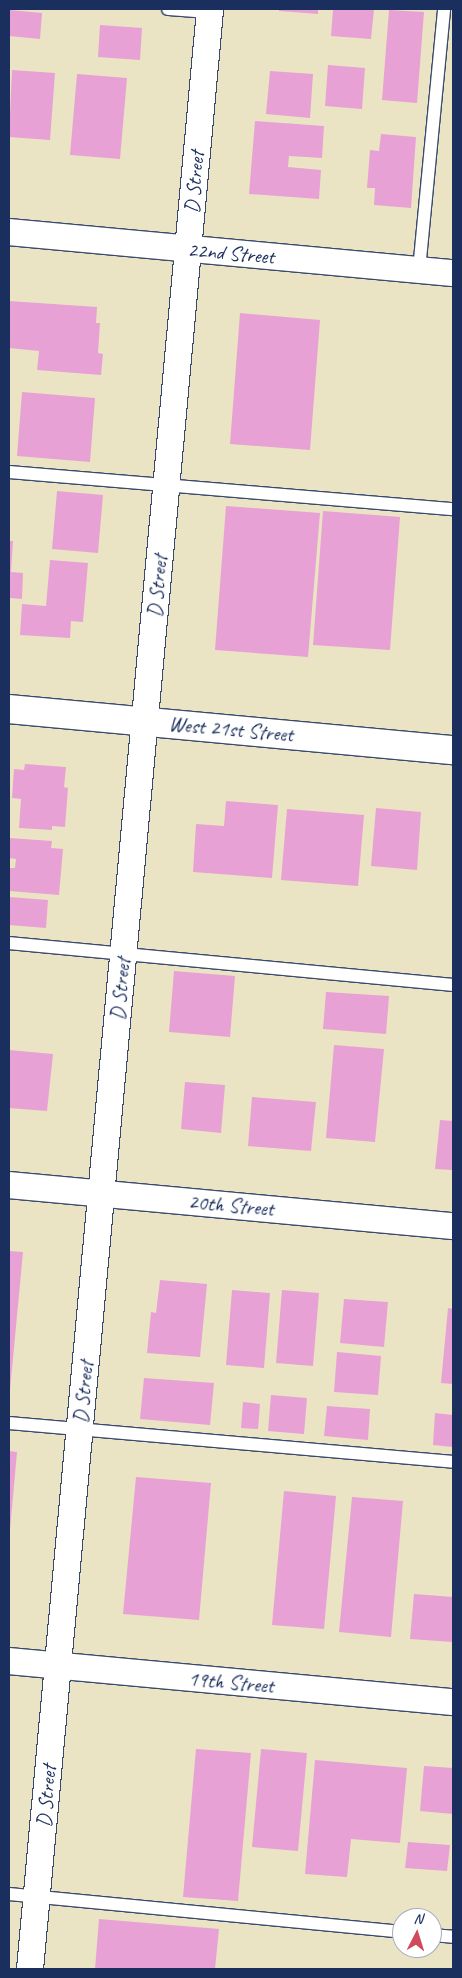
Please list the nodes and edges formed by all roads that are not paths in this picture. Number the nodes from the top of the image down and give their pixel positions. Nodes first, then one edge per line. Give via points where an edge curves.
1 (168, 9) edge
2 (444, 9) edge
3 (209, 11) edge
4 (9, 232) edge
5 (188, 249) junction
6 (419, 270) junction
7 (453, 273) edge
8 (9, 472) edge
9 (167, 485) junction
10 (453, 509) edge
11 (9, 709) edge
12 (145, 721) junction
13 (453, 750) edge
14 (9, 943) edge
15 (123, 953) junction
16 (453, 985) edge
17 (9, 1185) edge
18 (101, 1193) junction
19 (453, 1226) edge
20 (9, 1423) edge
21 (80, 1430) junction
22 (453, 1462) edge
23 (9, 1661) edge
24 (58, 1666) junction
25 (453, 1702) edge
26 (9, 1894) edge
27 (36, 1897) junction
28 (392, 1931) edge
29 (30, 1969) edge

1 - 3 lane
2 - 6 lane
3 - 5 street, D Street
4 - 5 street, 22nd Street
5 - 6 street, 22nd Street
5 - 9 street, D Street
6 - 7 street, 22nd Street
8 - 9 lane
9 - 10 lane
9 - 12 street, D Street
11 - 12 street, West 21st Street
12 - 13 street, West 21st Street
12 - 15 street, D Street
14 - 15 lane
15 - 16 lane
15 - 18 street, D Street
17 - 18 street, 20th Street
18 - 19 street, 20th Street
18 - 21 street, D Street
20 - 21 lane
21 - 22 lane
21 - 24 street, D Street
23 - 24 street, 19th Street
24 - 25 street, 19th Street
24 - 27 street, D Street
26 - 27 lane
27 - 28 lane
27 - 29 street, D Street

